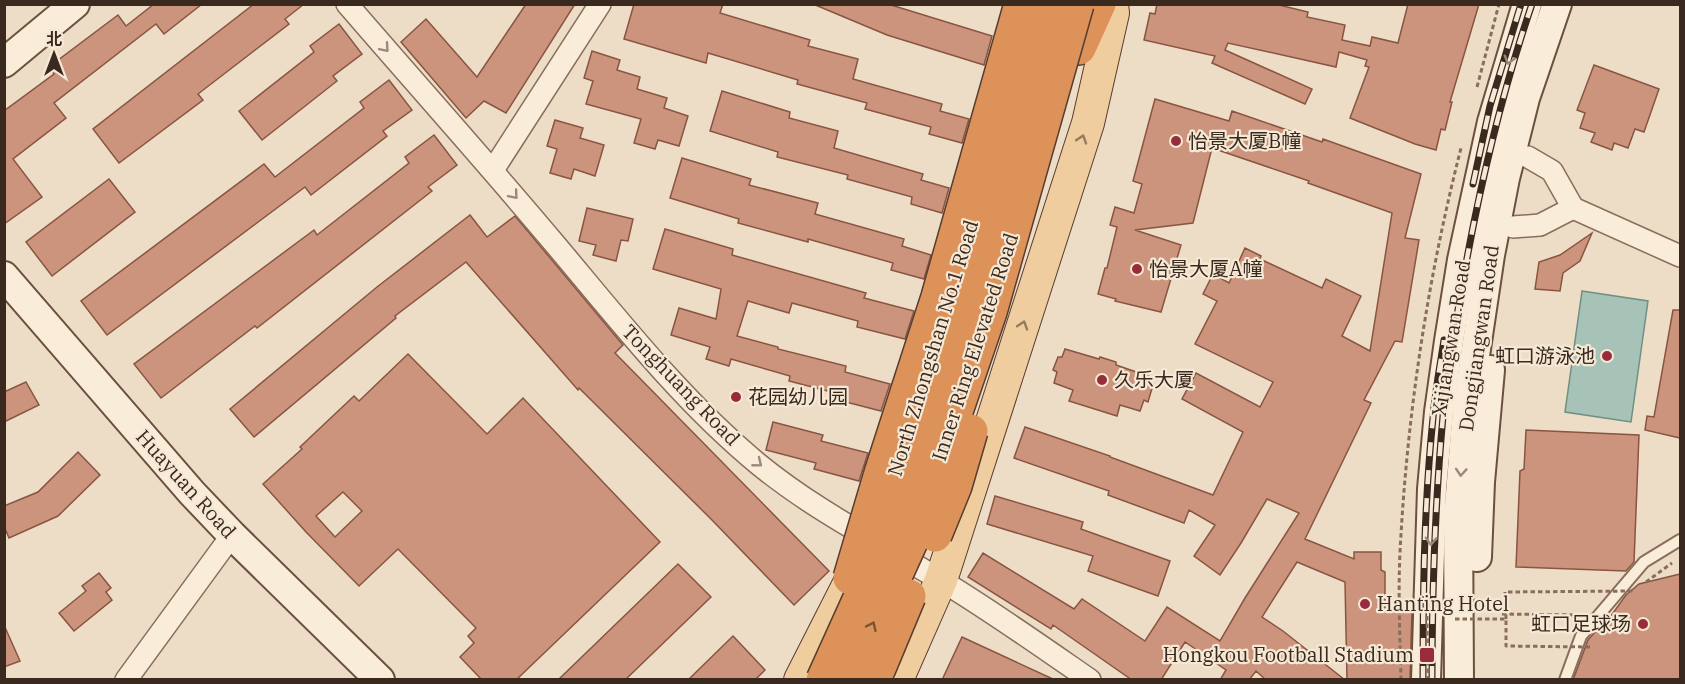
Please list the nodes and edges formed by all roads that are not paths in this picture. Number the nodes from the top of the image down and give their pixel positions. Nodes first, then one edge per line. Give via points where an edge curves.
1 (75, 4) edge
2 (347, 4) edge
3 (600, 4) edge
4 (1021, 4) edge
5 (1036, 4) edge
6 (1053, 4) edge
7 (1077, 4) edge
8 (1099, 4) edge
9 (1112, 4) edge
10 (1527, 4) edge
11 (1557, 4) edge
12 (1574, 4) edge
13 (4, 63) edge
14 (1528, 157) junction
15 (493, 170) junction
16 (1573, 208) junction
17 (1513, 227) junction
18 (1680, 256) edge
19 (4, 276) edge
20 (232, 535) junction
21 (872, 540) junction
22 (1680, 540) edge
23 (941, 580) junction
24 (126, 680) edge
25 (380, 680) edge
26 (800, 680) edge
27 (821, 680) edge
28 (848, 680) edge
29 (873, 680) edge
30 (897, 680) edge
31 (1090, 680) edge
32 (1427, 680) edge
33 (1459, 680) edge
34 (1478, 680) edge
35 (1565, 680) edge

1 - 13 main road
2 -> 15 street, Tonghuang Road
3 - 15 street
4 - 27 highway, bridge via 938,297 882,470
5 - 21 main road, North Zhongshan No.1 Road via 902,453
6 - 27 highway, Inner Ring Elevated Road, bridge via 890,532
28 -> 7 highway, Inner Ring Elevated Road, bridge via 913,537 990,312
8 - 29 highway, bridge via 1079,48 955,486
23 -> 9 main road via 1088,123
10 -> 32 main road, Xijiangwan Road via 1489,132 1462,260 1438,412
11 -> 33 main road, Dongjiangwan Road via 1525,98 1505,178 1468,400 1458,518
12 - 14 main road, Dongjiangwan Road
14 - 16 street via 1552,171
14 - 17 main road, Dongjiangwan Road
15 -> 21 street, Tonghuang Road via 702,413 758,464
16 - 17 street via 1540,225
16 - 18 street
17 - 34 main road, Dongjiangwan Road via 1492,348 1480,482
19 - 20 main road, Huayuan Road
20 - 24 street
20 - 25 main road, Huayuan Road
21 - 23 street, Tonghuang Road
21 - 26 main road, North Zhongshan No.1 Road
22 - 35 lane via 1644,562 1581,636
23 - 30 main road
23 - 31 street, Tonghuang Road

